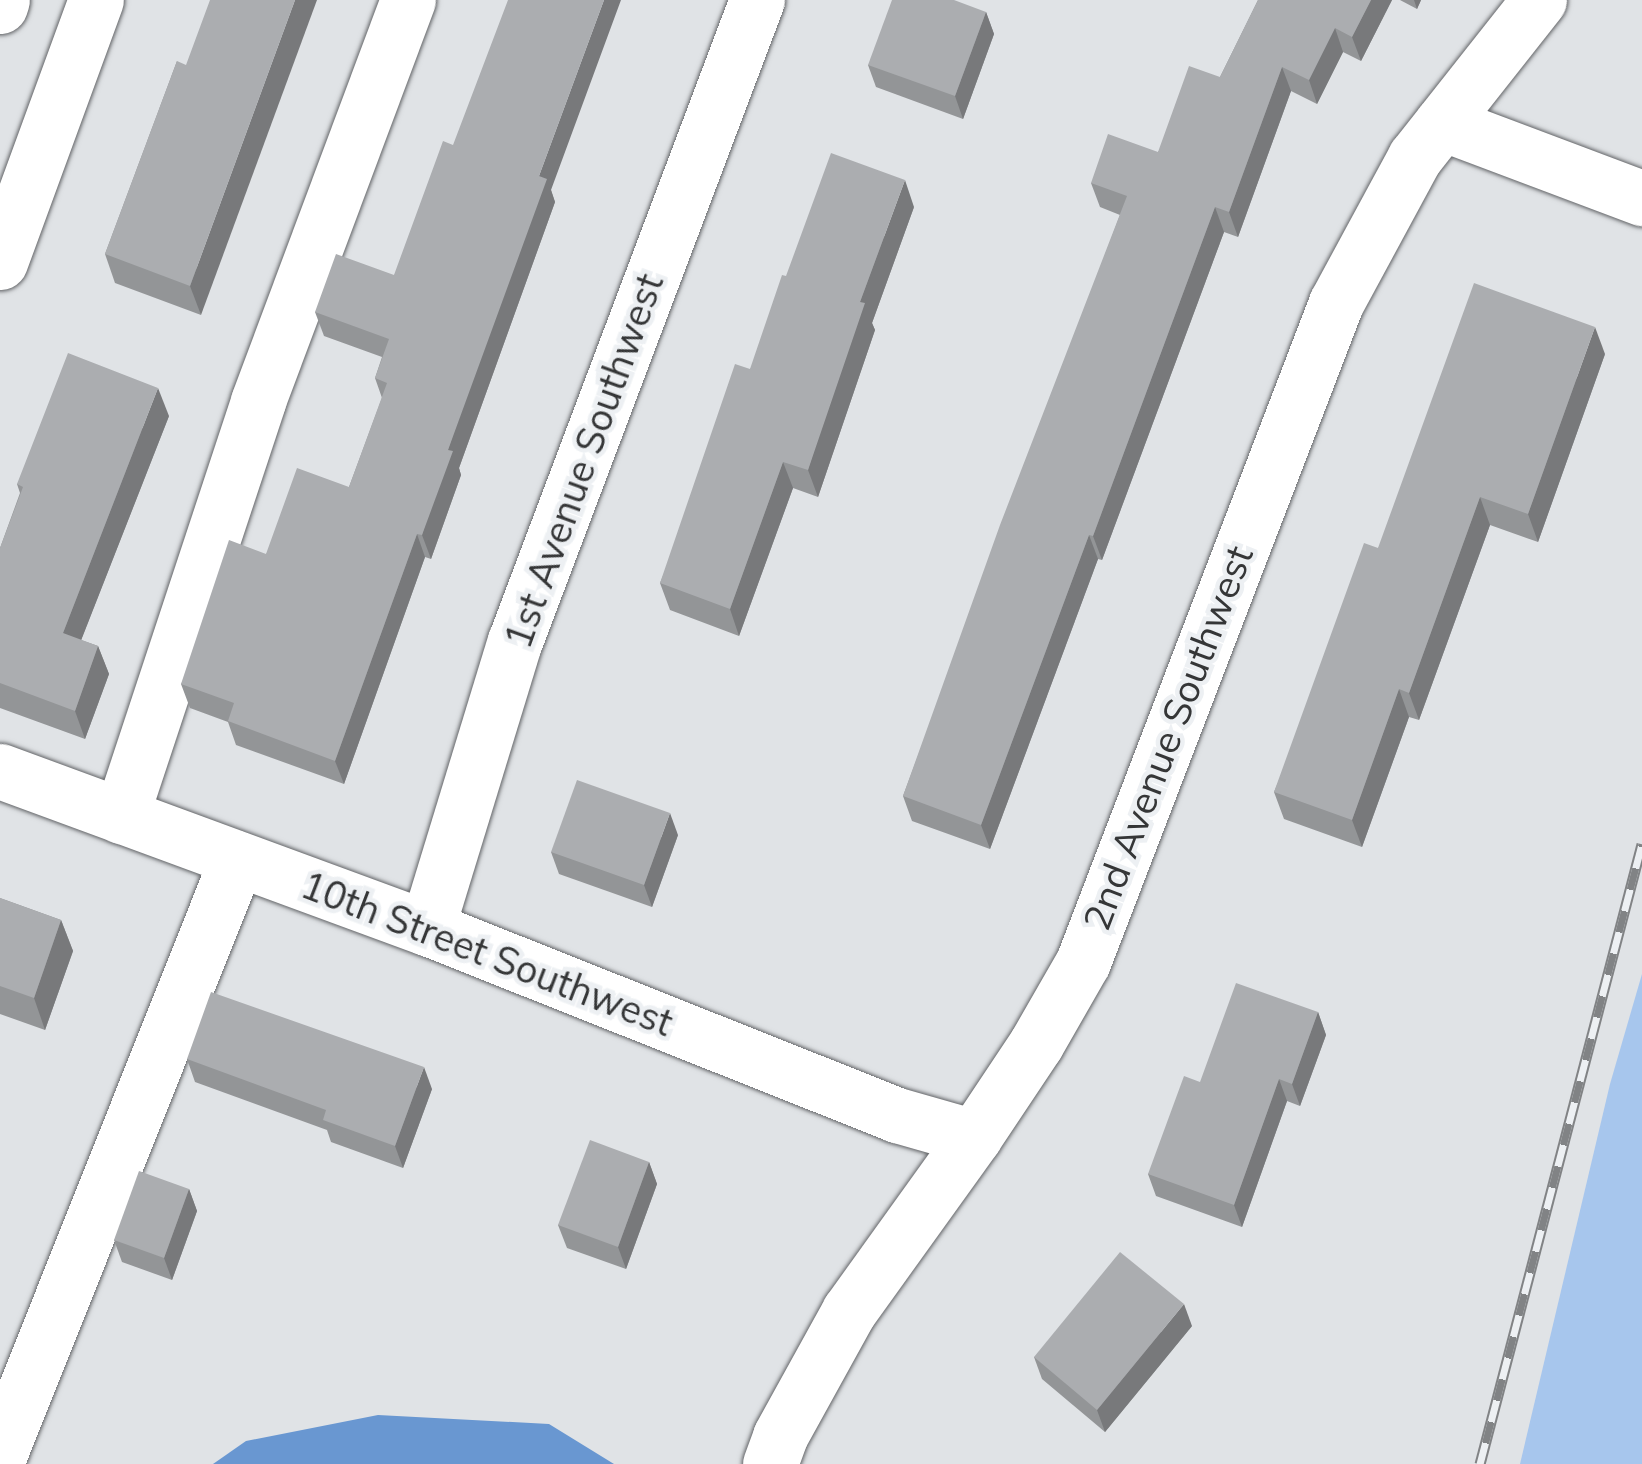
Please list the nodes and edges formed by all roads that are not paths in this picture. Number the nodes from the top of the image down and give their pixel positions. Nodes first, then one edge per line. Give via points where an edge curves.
1 (96, 0) edge
2 (408, 0) edge
3 (757, 0) edge
4 (1539, 0) edge
5 (1442, 123) junction
6 (1642, 198) edge
7 (0, 262) edge
8 (0, 771) edge
9 (121, 816) junction
10 (237, 858) junction
11 (427, 928) junction
12 (974, 1137) junction
13 (775, 1450) edge
14 (0, 1453) edge

1 - 7 street
2 - 9 street via 258,401
3 - 11 street, 1st Avenue Southwest via 516,640
4 - 5 street, 2nd Avenue Southwest
5 - 6 street
5 - 12 street, 2nd Avenue Southwest via 1415,156 1336,303 1083,962
8 - 9 street, 10th Street Southwest
9 - 10 street, 10th Street Southwest
10 - 11 street, 10th Street Southwest
10 - 14 street
11 - 12 street, 10th Street Southwest via 897,1115
12 - 13 street, 2nd Avenue Southwest via 850,1310

